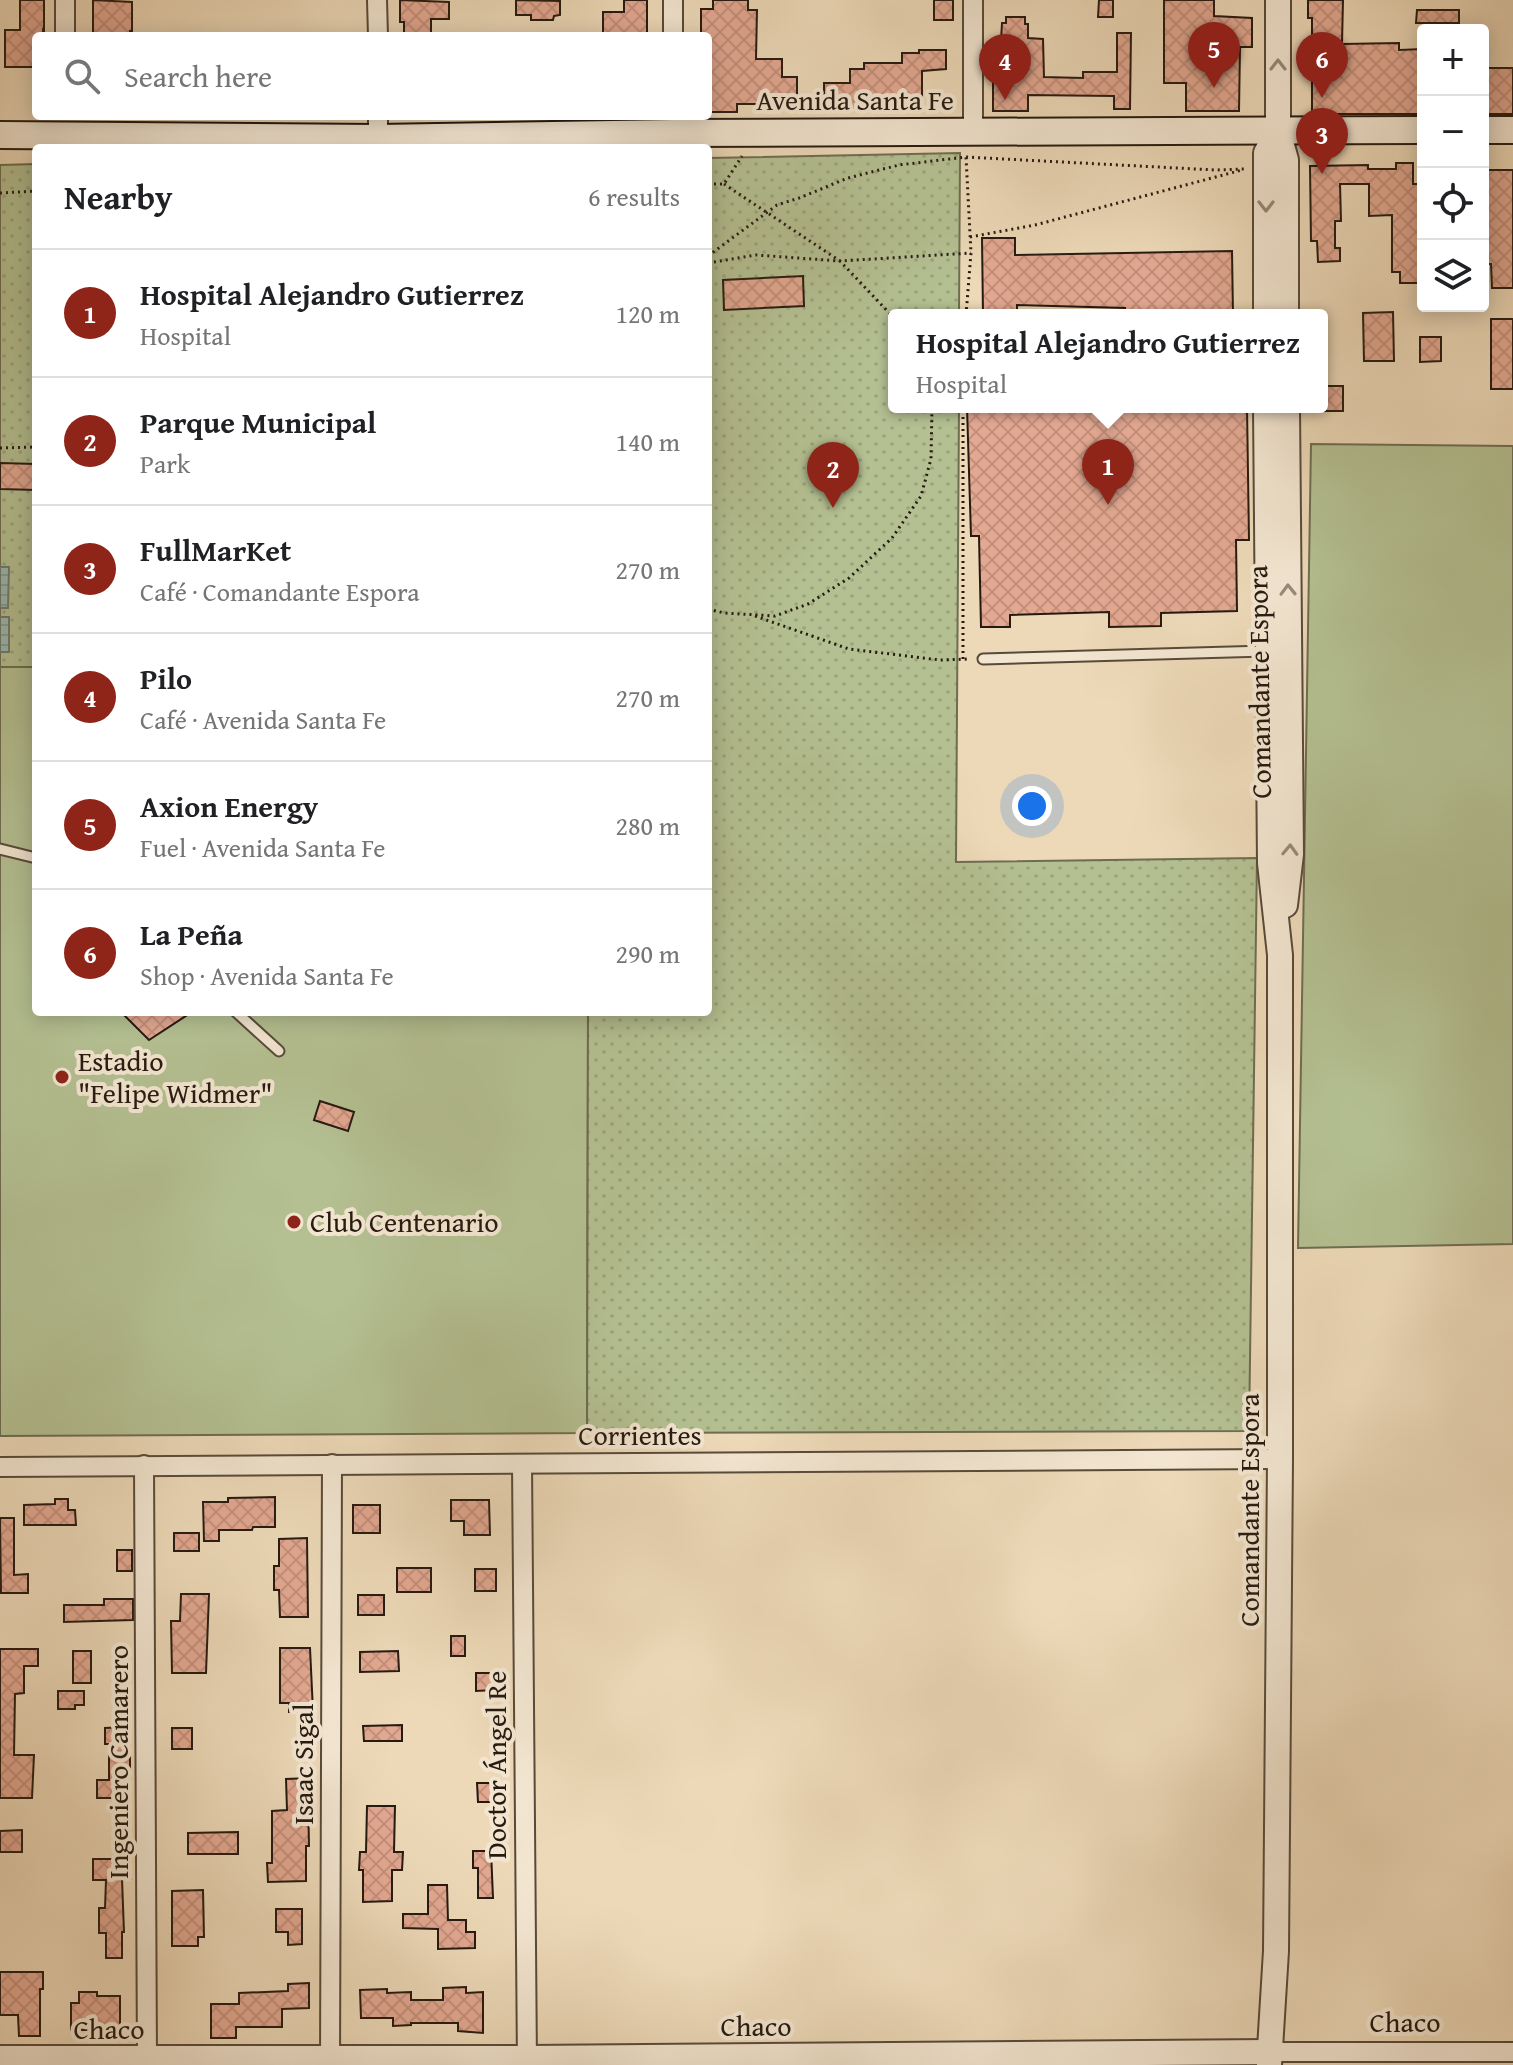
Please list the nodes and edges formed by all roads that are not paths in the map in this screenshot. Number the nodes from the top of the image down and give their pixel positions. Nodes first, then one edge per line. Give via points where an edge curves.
1 (65, 0) edge
2 (377, 0) edge
3 (673, 0) edge
4 (973, 0) edge
5 (1278, 0) edge
6 (65, 32) edge
7 (378, 32) edge
8 (673, 32) edge
9 (674, 124) edge
10 (64, 125) edge
11 (378, 127) edge
12 (1417, 130) edge
13 (1489, 130) edge
14 (1513, 130) edge
15 (1278, 131) junction
16 (0, 135) edge
17 (970, 144) junction
18 (1266, 309) edge
19 (1286, 309) edge
20 (1266, 413) edge
21 (1287, 413) edge
22 (1278, 651) junction
23 (983, 659) road end
24 (0, 849) edge
25 (32, 857) edge
26 (240, 1016) edge
27 (279, 1051) dead end
28 (1280, 1459) junction
29 (332, 1464) junction
30 (522, 1464) junction
31 (144, 1465) junction
32 (0, 1467) edge
33 (1513, 2052) edge
34 (0, 2058) edge
35 (1269, 2058) edge
36 (147, 2059) junction
37 (907, 2060) edge
38 (1087, 2060) edge
39 (718, 2061) edge
40 (330, 2062) edge
41 (527, 2062) edge

1 - 6 street
2 - 7 street
3 - 8 street
4 - 17 street
15 -> 5 street
9 - 11 main road, Avenida Santa Fe
9 - 17 main road, Avenida Santa Fe
10 - 11 main road, Avenida Santa Fe
10 - 16 main road, Avenida Santa Fe
12 - 15 main road, Avenida Santa Fe
13 - 14 main road
15 - 17 main road, Avenida Santa Fe
15 -> 18 street via 1266,153
15 - 19 street via 1286,160
20 - 22 street, Comandante Espora
22 -> 21 street, Comandante Espora
22 - 23 lane
22 - 28 street, Comandante Espora via 1291,854 1280,955
24 - 25 lane
26 - 27 lane
28 - 30 street, Corrientes
28 - 35 street, Comandante Espora via 1276,1951
29 - 30 street, Corrientes
29 - 31 street, Corrientes
29 - 40 street, Isaac Sigal
30 - 41 street, Doctor Ángel Re
31 - 32 street, Corrientes
31 - 36 street, Ingeniero Camarero
33 - 35 street, Chaco
34 - 36 street, Chaco
35 - 38 street, Chaco
36 - 40 street, Chaco
37 - 38 street, Chaco
37 - 39 street, Chaco
39 - 41 street, Chaco
40 - 41 street, Chaco

